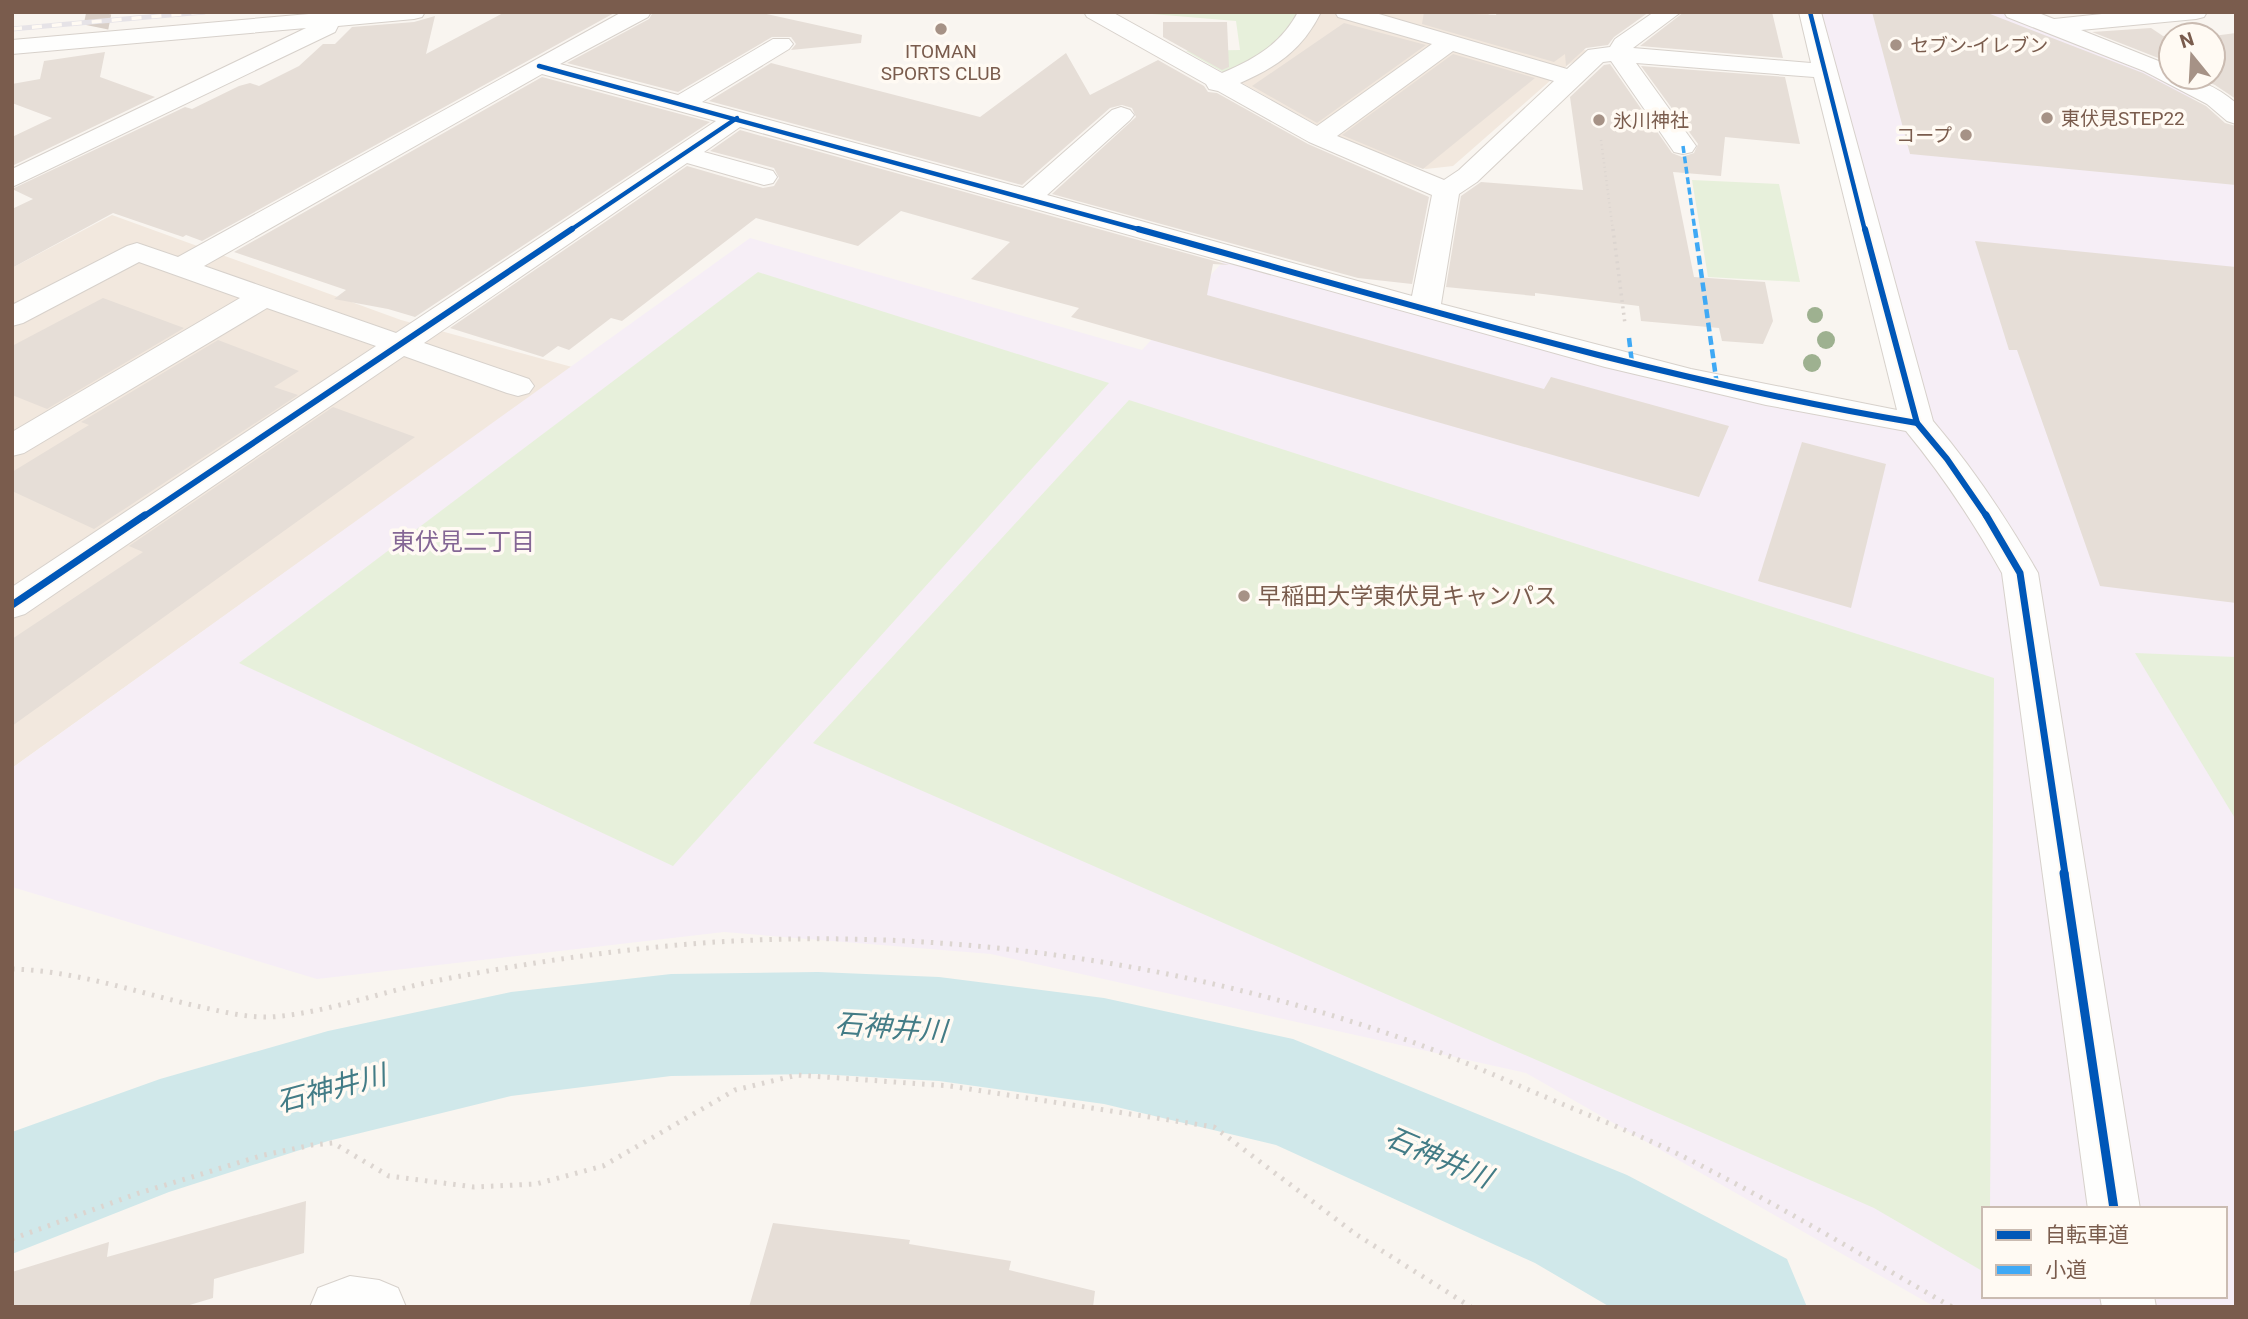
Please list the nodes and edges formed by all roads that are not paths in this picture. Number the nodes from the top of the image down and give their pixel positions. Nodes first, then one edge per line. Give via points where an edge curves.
1 (414, 12) edge
2 (640, 12) edge
3 (1095, 12) edge
4 (1310, 12) edge
5 (1346, 12) edge
6 (1670, 12) edge
7 (1810, 12) edge
8 (2014, 12) edge
9 (2196, 12) edge
10 (340, 19) junction
11 (2050, 26) junction
12 (1449, 43) junction
13 (781, 44) dead end
14 (12, 47) edge
15 (1618, 54) junction
16 (539, 66) junction
17 (2157, 68) edge
18 (1825, 71) junction
19 (1571, 78) junction
20 (1218, 84) junction
21 (2201, 91) edge
22 (682, 103) junction
23 (1121, 115) dead end
24 (2236, 116) edge
25 (737, 118) junction
26 (1318, 137) junction
27 (1683, 146) dead end
28 (684, 154) junction
29 (764, 177) dead end
30 (12, 179) edge
31 (1446, 191) junction
32 (1028, 198) junction
33 (182, 266) junction
34 (265, 296) junction
35 (1425, 309) junction
36 (12, 317) edge
37 (400, 346) junction
38 (518, 386) dead end
39 (1917, 423) junction
40 (12, 446) edge
41 (12, 605) edge
42 (2114, 1207) edge
43 (337, 1307) edge
44 (379, 1307) edge

1 - 10 street
2 - 16 street
3 - 20 street
4 - 20 street via 1301,34 1265,65
5 - 12 street
6 - 15 street via 1623,44
7 - 18 street
8 - 11 street
9 - 11 street
10 - 14 street via 94,33
10 - 30 street
11 - 17 street
12 - 19 street
12 - 26 street
13 - 22 street
15 - 18 street
15 - 19 street via 1596,55
15 - 27 street
16 - 22 street
16 - 33 street
18 - 39 street
19 - 31 street via 1468,176
20 - 26 street
21 - 24 street
22 - 25 street
23 - 32 street
25 - 28 street
25 - 32 street
26 - 31 street
28 - 29 street
28 - 37 street
31 - 35 street
32 - 35 street
33 - 34 street
33 - 36 street via 137,252
34 - 37 street
34 - 40 street
35 - 39 street via 1717,385
37 - 38 street
37 - 41 street
39 - 42 street via 1992,524 2020,573
43 - 44 street via 350,1303

